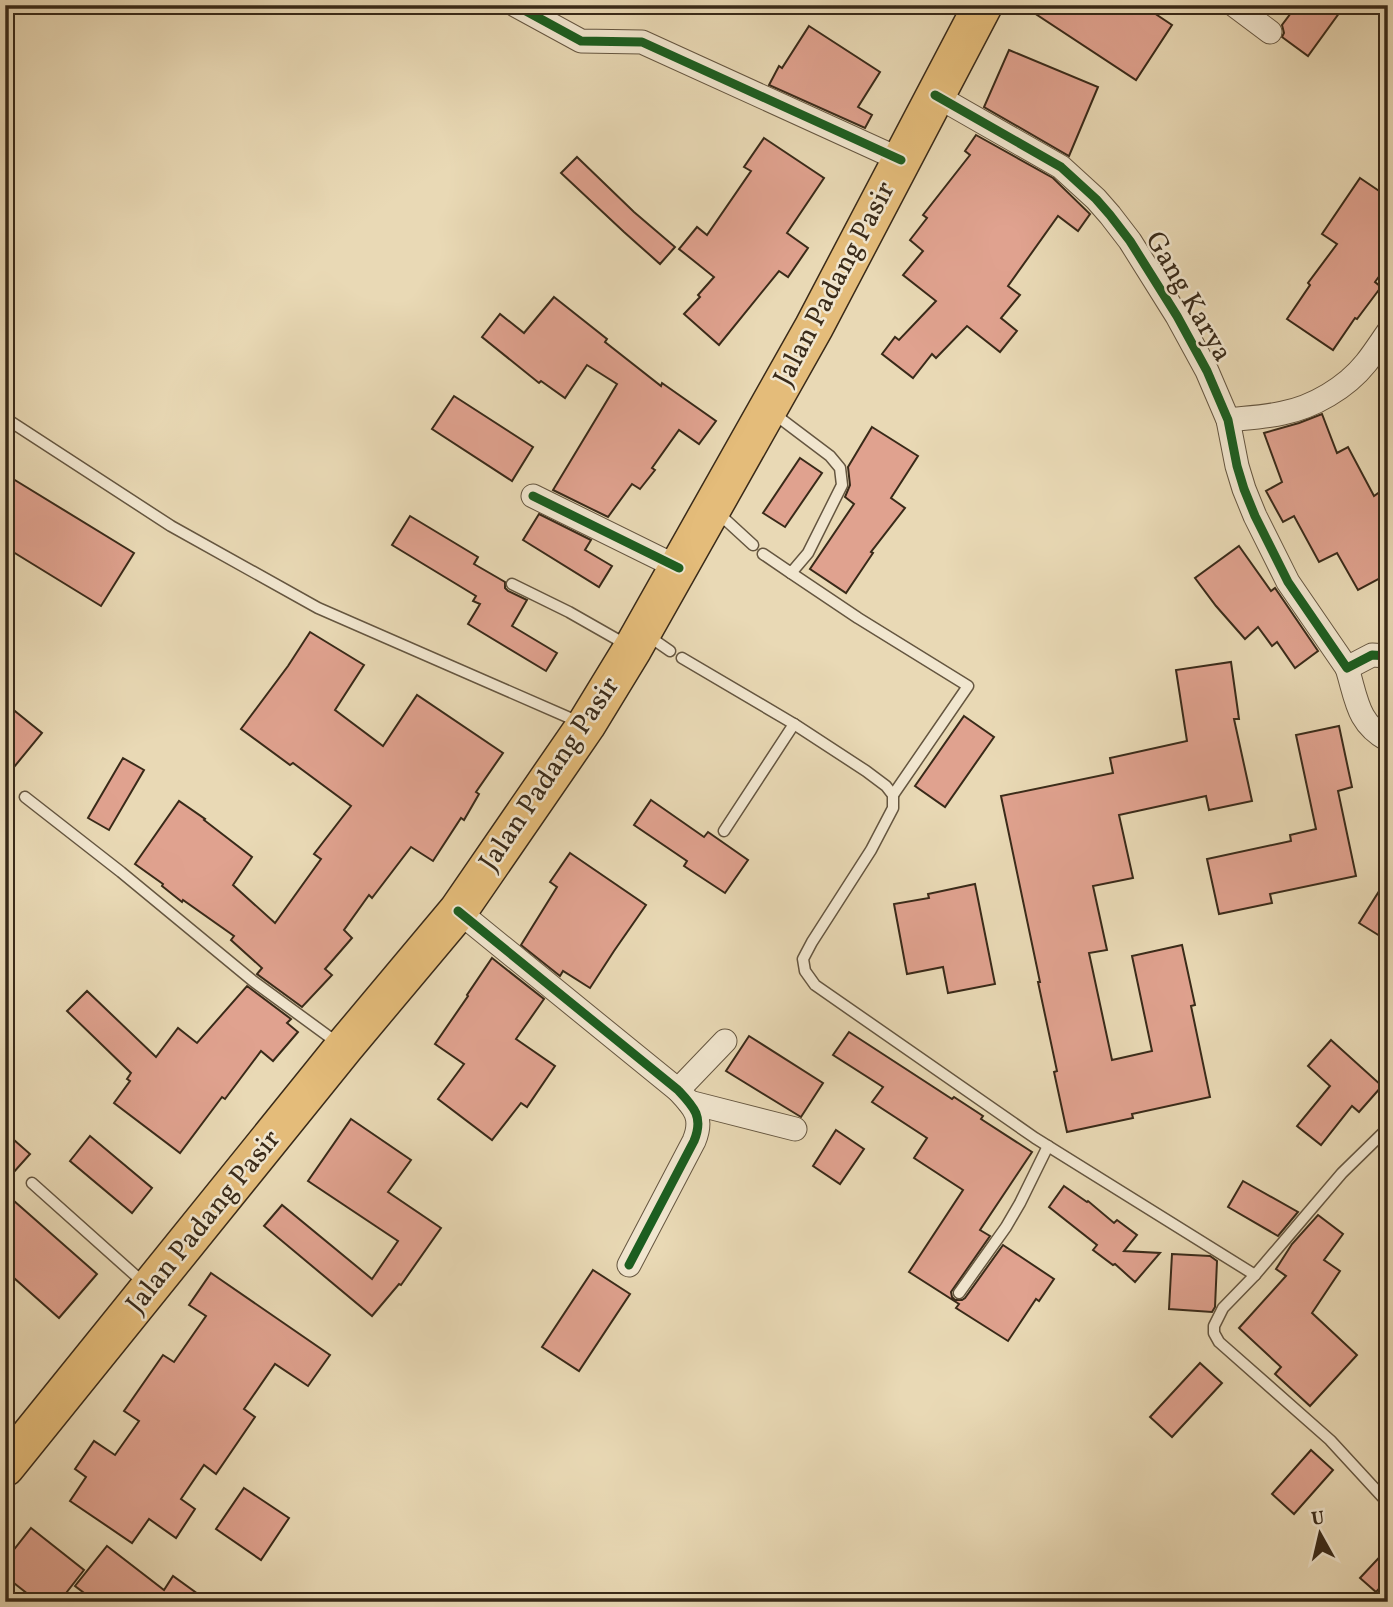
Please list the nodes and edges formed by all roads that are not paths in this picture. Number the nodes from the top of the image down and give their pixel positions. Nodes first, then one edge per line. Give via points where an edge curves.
1 (515, 5) edge
2 (984, 5) edge
3 (1234, 5) edge
4 (1270, 32) dead end
5 (935, 95) junction
6 (901, 160) junction
7 (1388, 332) edge
8 (768, 409) junction
9 (5, 418) edge
10 (1228, 420) junction
11 (533, 496) dead end
12 (712, 508) junction
13 (753, 545) dead end
14 (763, 554) dead end
15 (678, 568) junction
16 (791, 573) junction
17 (512, 584) dead end
18 (648, 644) junction
19 (1388, 656) edge
20 (682, 658) dead end
21 (1348, 668) junction
22 (794, 724) junction
23 (586, 725) junction
24 (1388, 740) edge
25 (893, 795) junction
26 (25, 797) dead end
27 (724, 831) dead end
28 (458, 911) junction
29 (725, 1041) dead end
30 (344, 1047) junction
31 (684, 1096) junction
32 (1388, 1128) edge
33 (795, 1129) dead end
34 (1048, 1146) junction
35 (32, 1183) dead end
36 (629, 1265) dead end
37 (1255, 1275) junction
38 (150, 1289) junction
39 (959, 1293) dead end
40 (5, 1467) edge
41 (1388, 1503) edge

1 - 6 street via 581,41 642,42
2 - 5 highway, Jalan Padang Pasir
3 - 4 street
5 - 6 highway, Jalan Padang Pasir
5 - 10 street, Gang Karya via 1061,167 1111,215 1177,316
6 - 8 highway, Jalan Padang Pasir
7 - 10 street via 1365,365 1330,394 1283,414
8 - 12 highway, Jalan Padang Pasir
8 - 16 lane via 840,468 842,485 808,553
9 - 23 lane via 171,526 318,608
10 - 21 street, Gang Karya via 1237,466 1255,516 1293,592
11 - 15 street
12 - 13 lane
12 - 15 highway, Jalan Padang Pasir
14 - 16 lane
15 - 18 highway, Jalan Padang Pasir
16 - 25 lane via 968,686
17 - 18 lane
18 - 23 highway, Jalan Padang Pasir
19 - 21 street via 1373,654
20 - 22 lane
21 - 24 street, Gang Karya via 1362,717
22 - 25 lane via 866,771
22 - 27 lane
23 - 28 highway, Jalan Padang Pasir
25 - 34 lane via 893,807 871,850 803,959 805,971 815,985
26 - 30 lane via 253,981
28 - 30 highway, Jalan Padang Pasir
28 - 31 street
29 - 31 street
30 - 38 highway, Jalan Padang Pasir
31 - 33 street
31 - 36 street via 698,1116 697,1133
32 - 37 lane via 1342,1173
34 - 37 lane
34 - 39 lane via 1006,1227
35 - 38 lane
37 - 41 lane via 1223,1308 1215,1321 1216,1338 1330,1440
38 - 40 highway, Jalan Padang Pasir

